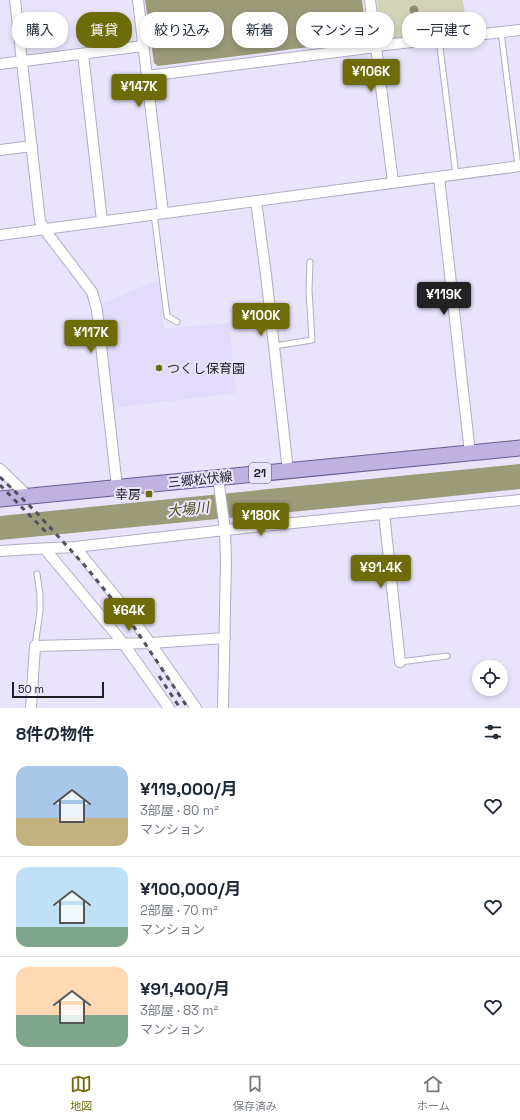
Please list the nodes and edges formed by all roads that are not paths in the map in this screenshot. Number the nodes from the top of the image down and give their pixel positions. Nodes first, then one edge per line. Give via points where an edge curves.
1 (16, 0) edge
2 (138, 0) edge
3 (370, 0) edge
4 (372, 12) edge
5 (140, 18) edge
6 (520, 30) edge
7 (501, 32) junction
8 (486, 34) edge
9 (140, 46) edge
10 (143, 48) edge
11 (368, 48) edge
12 (376, 48) edge
13 (440, 48) edge
14 (83, 54) junction
15 (22, 62) junction
16 (0, 64) edge
17 (147, 76) junction
18 (32, 146) junction
19 (0, 150) edge
20 (519, 166) edge
21 (456, 175) junction
22 (439, 177) junction
23 (393, 182) junction
24 (256, 201) junction
25 (158, 213) junction
26 (102, 221) junction
27 (44, 229) junction
28 (0, 235) edge
29 (310, 262) dead end
30 (177, 322) dead end
31 (273, 346) junction
32 (520, 448) edge
33 (470, 453) junction
34 (0, 469) edge
35 (288, 471) junction
36 (218, 482) junction
37 (117, 488) junction
38 (28, 496) junction
39 (0, 499) edge
40 (520, 500) edge
41 (384, 513) junction
42 (224, 526) junction
43 (75, 547) junction
44 (45, 549) junction
45 (0, 551) edge
46 (37, 574) dead end
47 (225, 638) junction
48 (123, 643) junction
49 (151, 643) junction
50 (35, 646) junction
51 (447, 656) dead end
52 (400, 662) joint
53 (31, 708) edge
54 (169, 708) edge
55 (196, 708) edge
56 (223, 708) edge

1 - 15 street
2 - 5 street
3 - 4 street
6 - 7 street
7 - 8 street
7 - 20 lane
9 - 14 street
10 - 17 street
11 - 17 street
12 - 23 street
13 - 21 lane
14 - 15 street
14 - 26 street
15 - 16 street
15 - 18 street
17 - 25 street
18 - 19 street
18 - 27 street via 40,221
20 - 21 street
21 - 22 street
22 - 23 street
22 - 33 street
23 - 24 street
24 - 25 street
24 - 31 street
25 - 26 street
25 - 30 lane via 166,316
26 - 27 street
27 - 28 street
27 - 37 street via 92,292 97,310
29 - 31 lane via 312,340
31 - 35 street
32 - 33 main road, 三郷松伏線 / 21
33 - 35 main road, 三郷松伏線 / 21
34 - 38 street
35 - 36 main road, 三郷松伏線 / 21
36 - 37 main road, 三郷松伏線 / 21
36 - 42 street
37 - 38 main road, 三郷松伏線 / 21
38 - 39 main road, 三郷松伏線 / 21
40 - 41 street
41 - 42 street
41 - 52 street
42 - 43 street
42 - 47 street
43 - 44 street
43 - 49 street
44 - 45 street
44 - 48 street
46 - 50 lane via 40,611
47 - 49 street
47 - 56 street
48 - 49 street
48 - 50 street
48 - 54 street
49 - 55 street
50 - 53 street
51 - 52 lane

